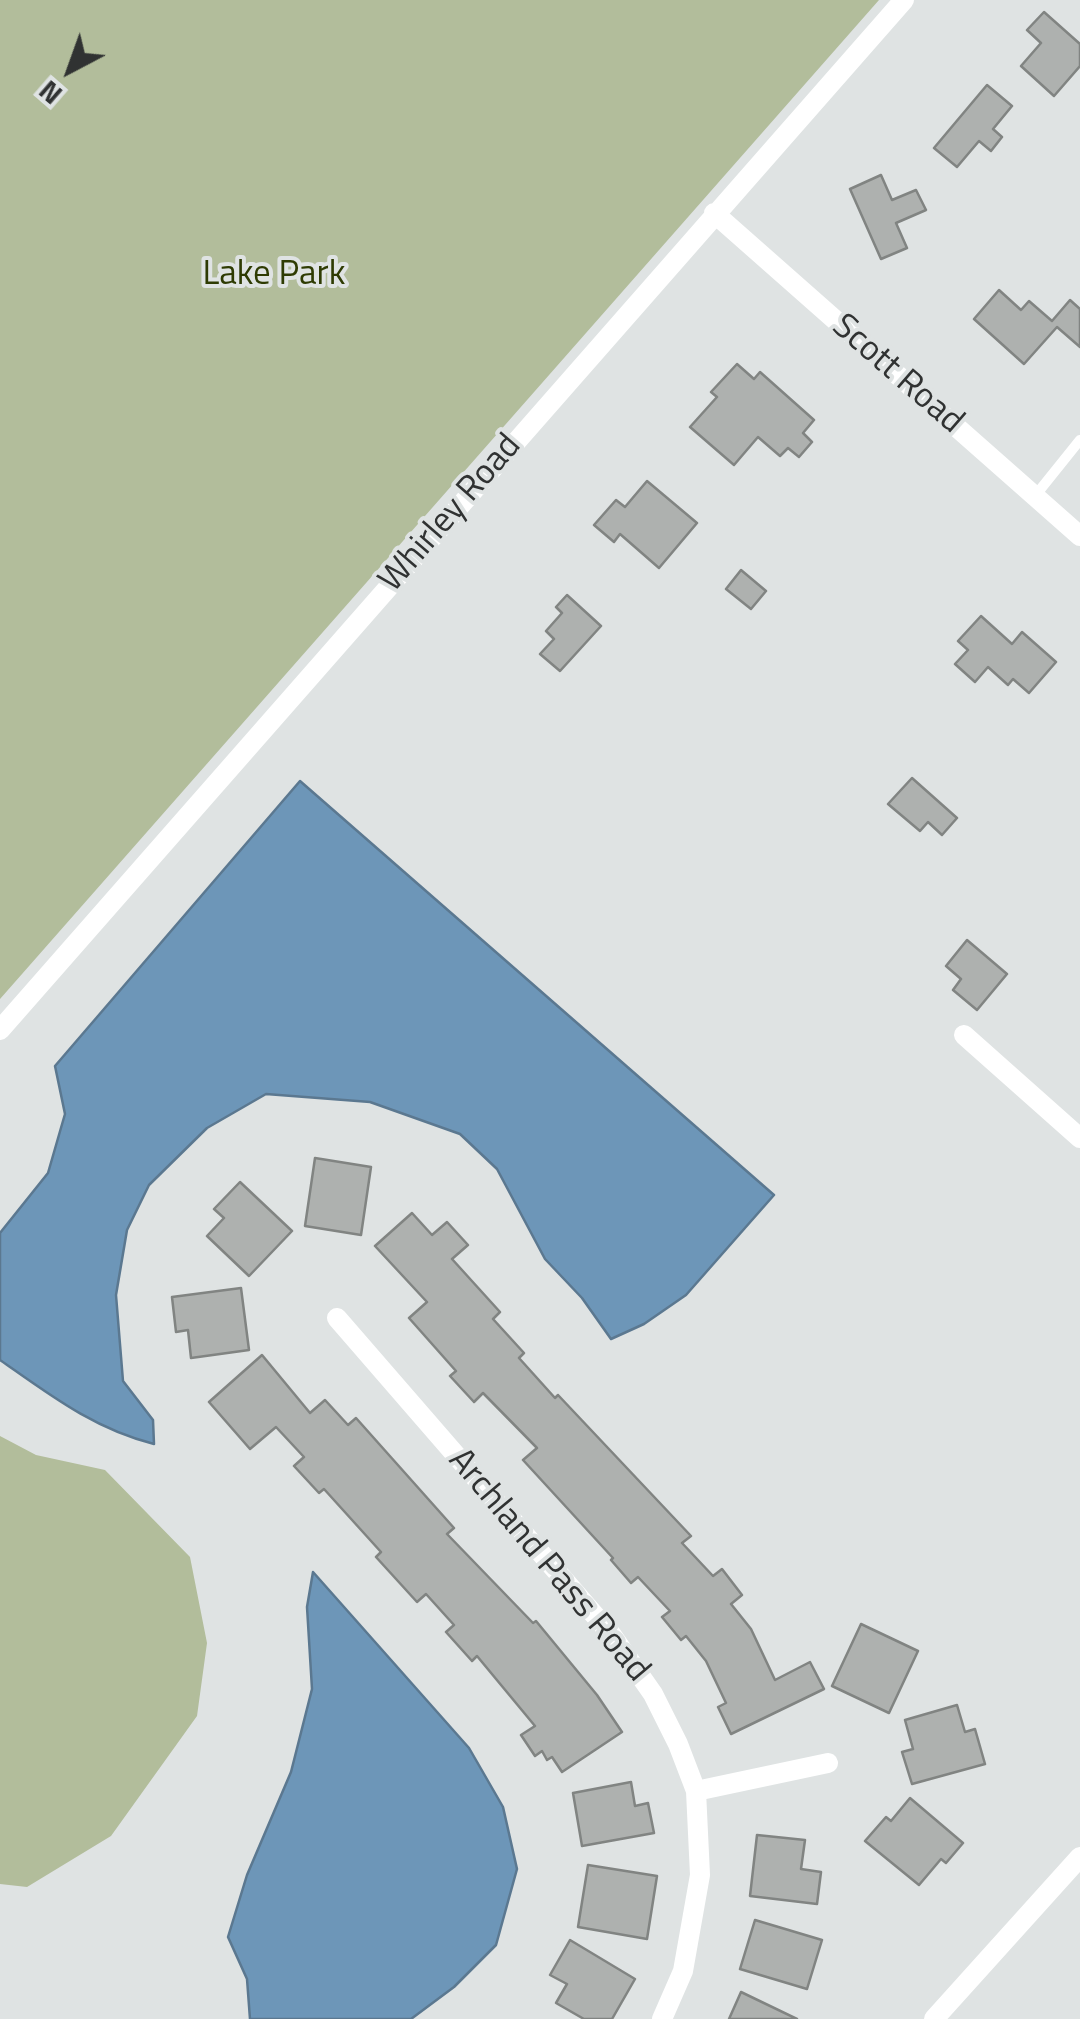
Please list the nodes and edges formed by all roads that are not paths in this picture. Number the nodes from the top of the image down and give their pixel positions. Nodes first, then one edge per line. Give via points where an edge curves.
1 (904, 0) edge
2 (714, 213) junction
3 (1080, 440) edge
4 (1035, 496) junction
5 (1080, 536) edge
6 (0, 1030) edge
7 (964, 1035) dead end
8 (1080, 1138) edge
9 (337, 1318) dead end
10 (828, 1764) dead end
11 (696, 1790) junction
12 (1080, 1858) edge
13 (662, 2019) edge
14 (934, 2019) edge

1 - 2 street, Whirley Road
2 - 4 street, Scott Road
2 - 6 street, Whirley Road
3 - 4 lane
4 - 5 street, Scott Road
7 - 8 street
9 - 11 street, Archland Pass Road via 611,1634 653,1694
10 - 11 street
11 - 13 street, Archland Pass Road via 696,1908 683,1971
12 - 14 street

